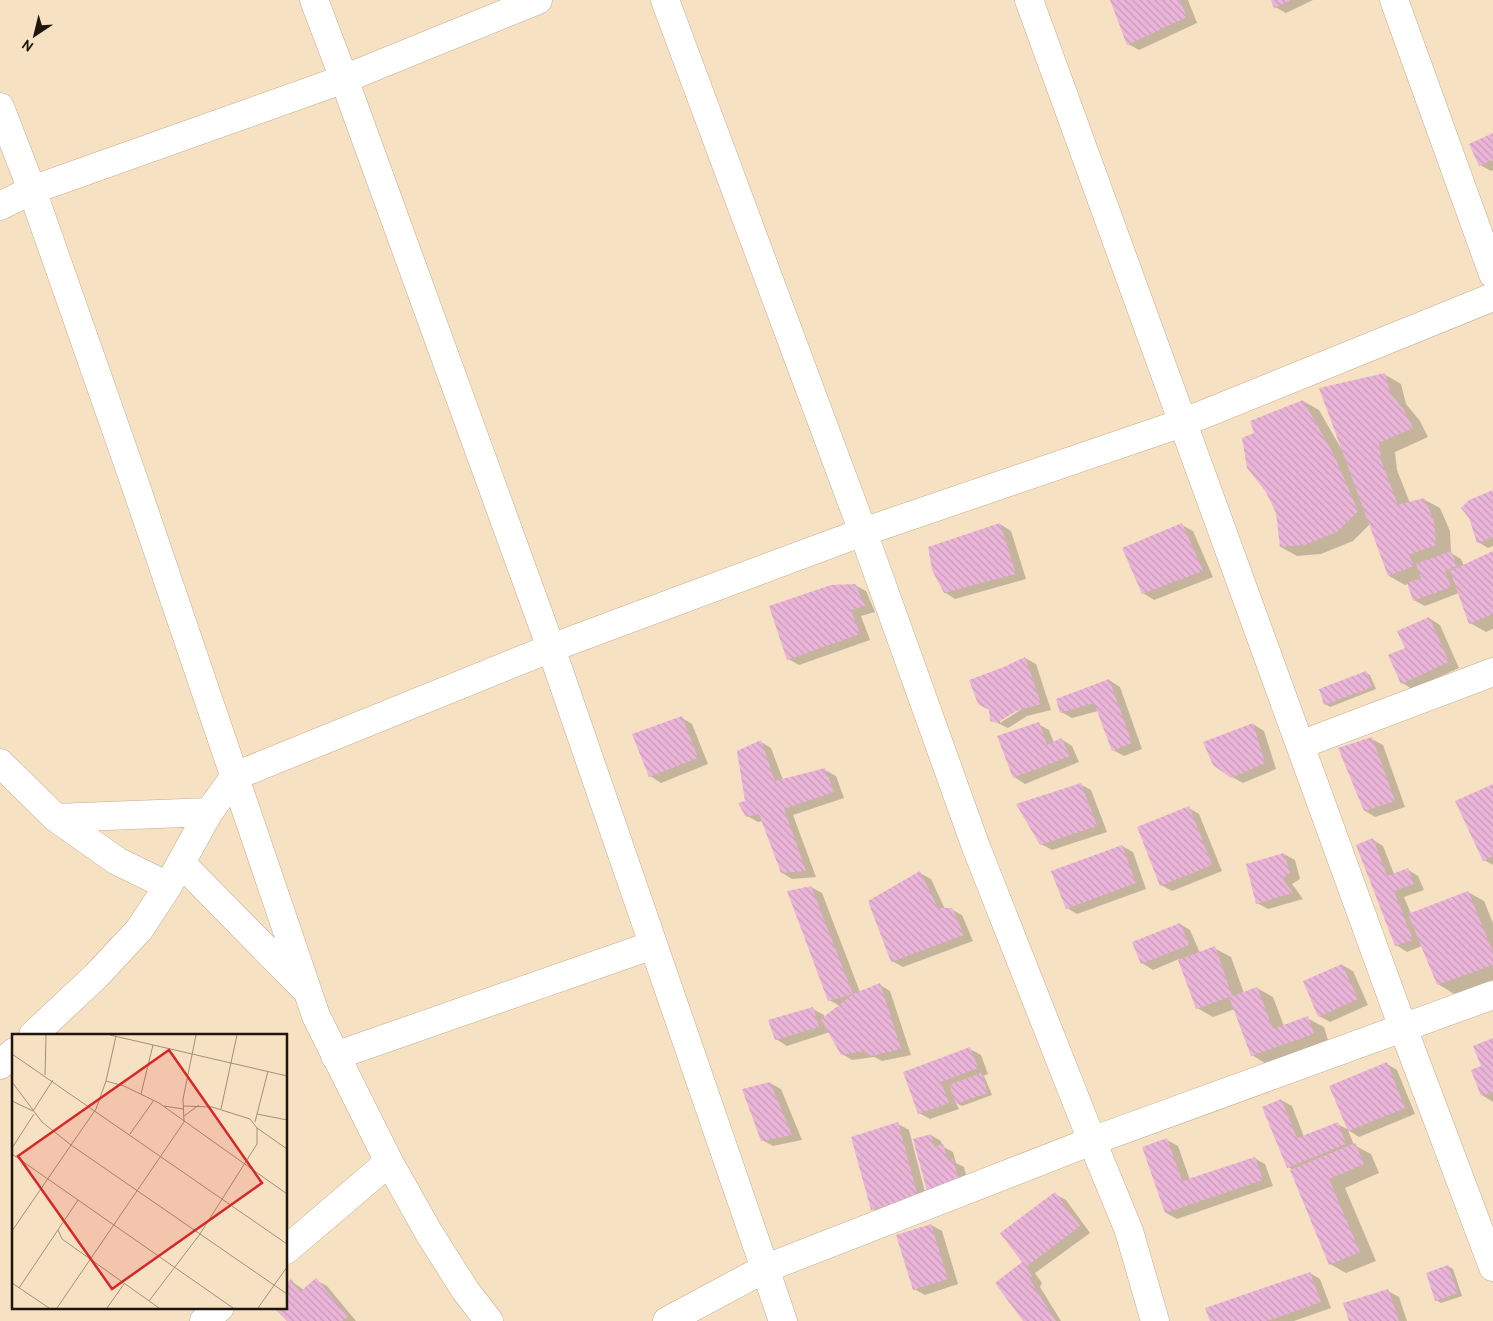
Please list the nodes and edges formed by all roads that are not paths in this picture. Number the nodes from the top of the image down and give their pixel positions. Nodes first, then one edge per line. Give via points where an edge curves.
1 (314, 0) edge
2 (538, 0) edge
3 (665, 0) edge
4 (1029, 0) edge
5 (1394, 0) edge
6 (344, 79) junction
7 (0, 108) edge
8 (32, 190) junction
9 (0, 206) edge
10 (1493, 274) edge
11 (1493, 297) edge
12 (1182, 423) junction
13 (863, 532) junction
14 (551, 648) junction
15 (1493, 672) edge
16 (1300, 746) junction
17 (0, 762) edge
18 (235, 776) junction
19 (209, 812) junction
20 (56, 818) junction
21 (175, 874) junction
22 (652, 945) junction
23 (308, 992) junction
24 (1493, 995) edge
25 (1403, 1028) junction
26 (33, 1034) edge
27 (12, 1054) edge
28 (336, 1056) junction
29 (0, 1065) edge
30 (1092, 1141) junction
31 (389, 1162) junction
32 (288, 1248) edge
33 (1493, 1267) edge
34 (764, 1269) junction
35 (219, 1308) edge
36 (204, 1321) edge
37 (489, 1321) edge
38 (667, 1321) edge
39 (783, 1321) edge
40 (1155, 1321) edge

1 - 6 street
2 - 6 street
3 - 13 street
4 - 12 street
5 - 10 street
6 - 8 street
6 - 14 street
7 - 8 street
8 - 9 street
8 - 18 street
11 - 12 street
12 - 13 street
12 - 16 street
13 - 14 street
13 - 30 street via 976,847
14 - 18 street
14 - 22 street
15 - 16 street
16 - 25 street
17 - 20 street
18 - 19 street
18 - 23 street
19 - 20 street
19 - 21 street
20 - 21 street via 117,861
21 - 23 street
21 - 26 street via 139,930 96,976
22 - 28 street
22 - 34 street
23 - 28 street
24 - 25 street
25 - 30 street
25 - 33 street
27 - 29 street
28 - 31 street
30 - 34 street
30 - 40 street via 1129,1231
31 - 32 street
31 - 37 street via 429,1233
34 - 38 street
34 - 39 street
35 - 36 street

